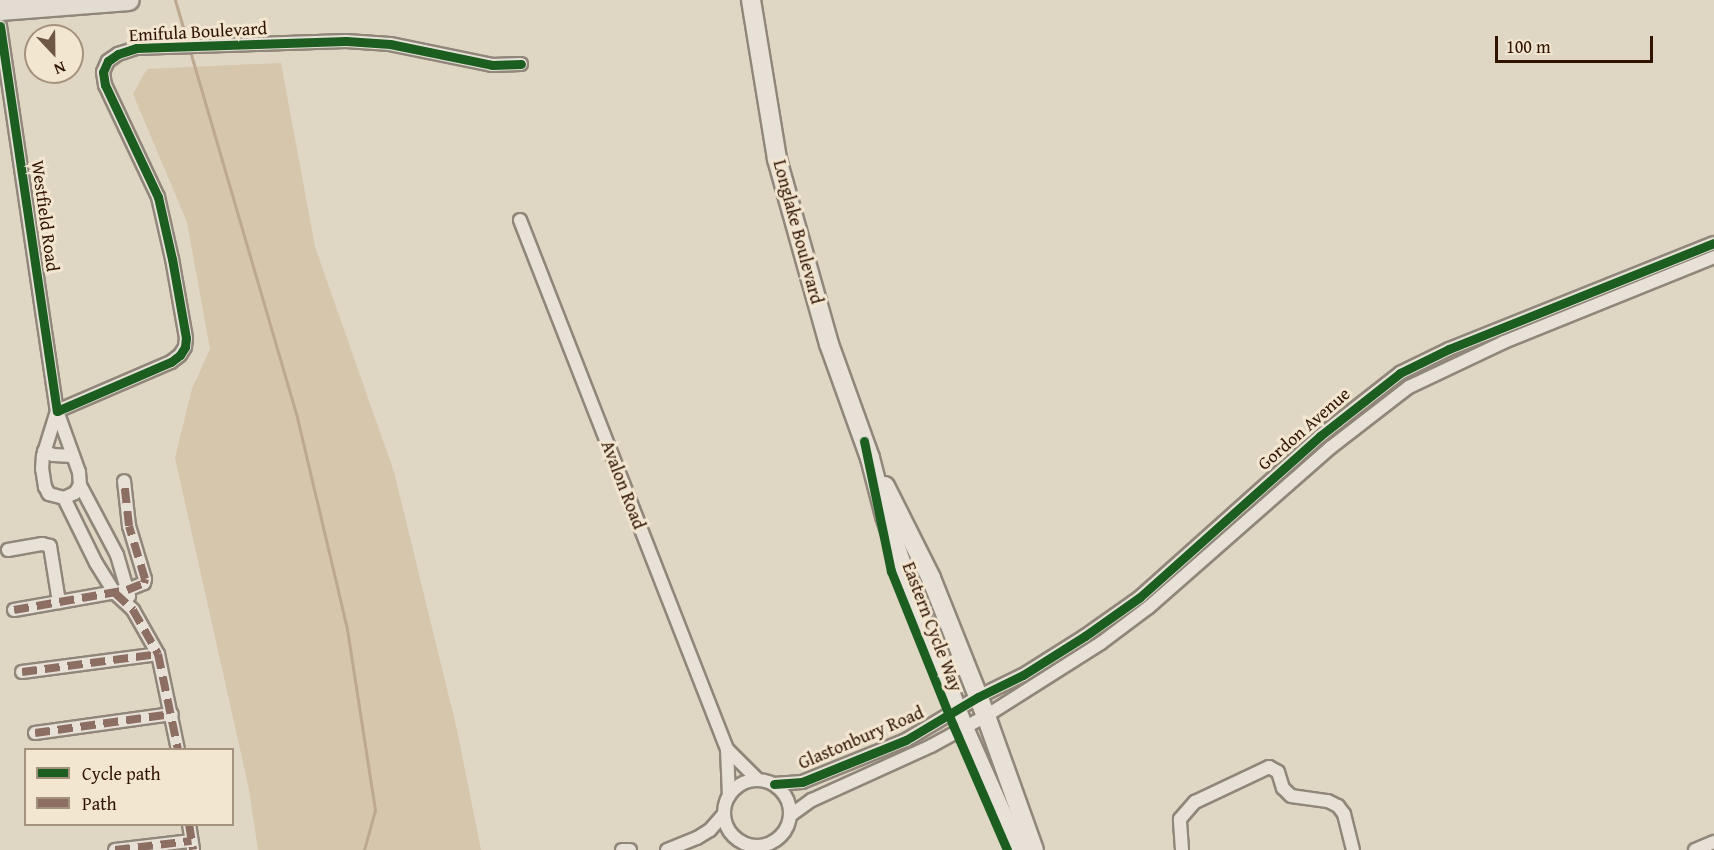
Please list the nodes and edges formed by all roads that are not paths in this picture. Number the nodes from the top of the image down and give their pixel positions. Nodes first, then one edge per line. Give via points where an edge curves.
1 (129, 0) edge
2 (751, 0) edge
3 (0, 10) edge
4 (0, 26) edge
5 (521, 64) dead end
6 (520, 220) dead end
7 (1714, 243) edge
8 (1714, 257) edge
9 (57, 411) junction
10 (44, 451) junction
11 (73, 456) junction
12 (870, 458) junction
13 (124, 481) dead end
14 (80, 485) junction
15 (64, 498) junction
16 (93, 508) junction
17 (73, 518) junction
18 (8, 550) dead end
19 (121, 591) junction
20 (59, 602) junction
21 (14, 610) dead end
22 (158, 654) junction
23 (22, 672) dead end
24 (978, 697) junction
25 (172, 714) junction
26 (986, 716) junction
27 (961, 719) junction
28 (35, 733) dead end
29 (178, 748) edge
30 (727, 749) junction
31 (758, 780) junction
32 (774, 784) junction
33 (729, 796) junction
34 (724, 814) junction
35 (791, 815) junction
36 (189, 826) edge
37 (782, 835) junction
38 (697, 838) junction
39 (736, 839) junction
40 (1714, 842) edge
41 (192, 845) edge
42 (756, 848) edge
43 (115, 850) edge
44 (622, 850) edge
45 (630, 850) edge
46 (667, 850) edge
47 (780, 850) edge
48 (1018, 850) edge
49 (1034, 850) edge
50 (1182, 850) edge
51 (1353, 850) edge
52 (1695, 850) edge

1 - 3 main road
2 - 12 main road, Longlake Boulevard via 770,123 789,206 829,344
4 - 9 street, Westfield Road
5 - 9 street, Emifula Boulevard via 492,65 390,44 346,41 136,48 108,61 105,85 158,197 185,347 171,362
6 - 30 street, Avalon Road
7 - 24 street, Gordon Avenue via 1400,372 1320,435 1140,597 1052,658
8 - 26 street, Gordon Avenue via 1504,342 1409,387 1330,448 1149,607 1093,649
9 - 10 street, Westfield Road
9 - 11 street, Westfield Road
10 - 11 street
10 - 15 street, Westfield Road via 45,487 49,494
11 - 14 street, Westfield Road
12 - 24 main road, Longlake Boulevard via 921,556
12 - 27 main road, Longlake Boulevard via 898,558
13 - 19 street via 129,526 145,579 140,586
14 - 15 street via 75,493
14 - 16 street, Westfield Road
15 - 17 street
16 - 17 street
16 - 19 street, Westfield Road via 117,555
17 - 19 street via 96,563
18 - 20 street via 50,546
19 - 20 street
19 - 22 street, Westfield Road
20 - 21 street
22 - 23 street
22 - 25 street, Westfield Road
24 - 26 main road, Longlake Boulevard
24 - 27 street, Gordon Avenue
25 - 28 street
25 - 29 street, Westfield Road
26 - 27 street, Gordon Avenue
26 - 49 main road, Longlake Boulevard
27 - 32 street, Glastonbury Road via 802,782
27 - 35 street, Glastonbury Road
27 - 48 main road, Longlake Boulevard
30 - 31 street, Avalon Road
30 - 33 street, Avalon Road
31 - 32 street
31 - 33 street via 742,784
32 - 35 street via 787,797
33 - 34 street
34 - 38 street
34 - 39 street
35 - 37 street
36 - 41 street
37 - 42 street
37 - 47 street
38 - 39 street via 712,835
38 - 46 street
39 - 42 street
40 - 52 street
41 - 43 street
44 - 45 street
50 - 51 street via 1180,819 1195,802 1269,766 1278,772 1283,788 1291,796 1338,806 1344,814

